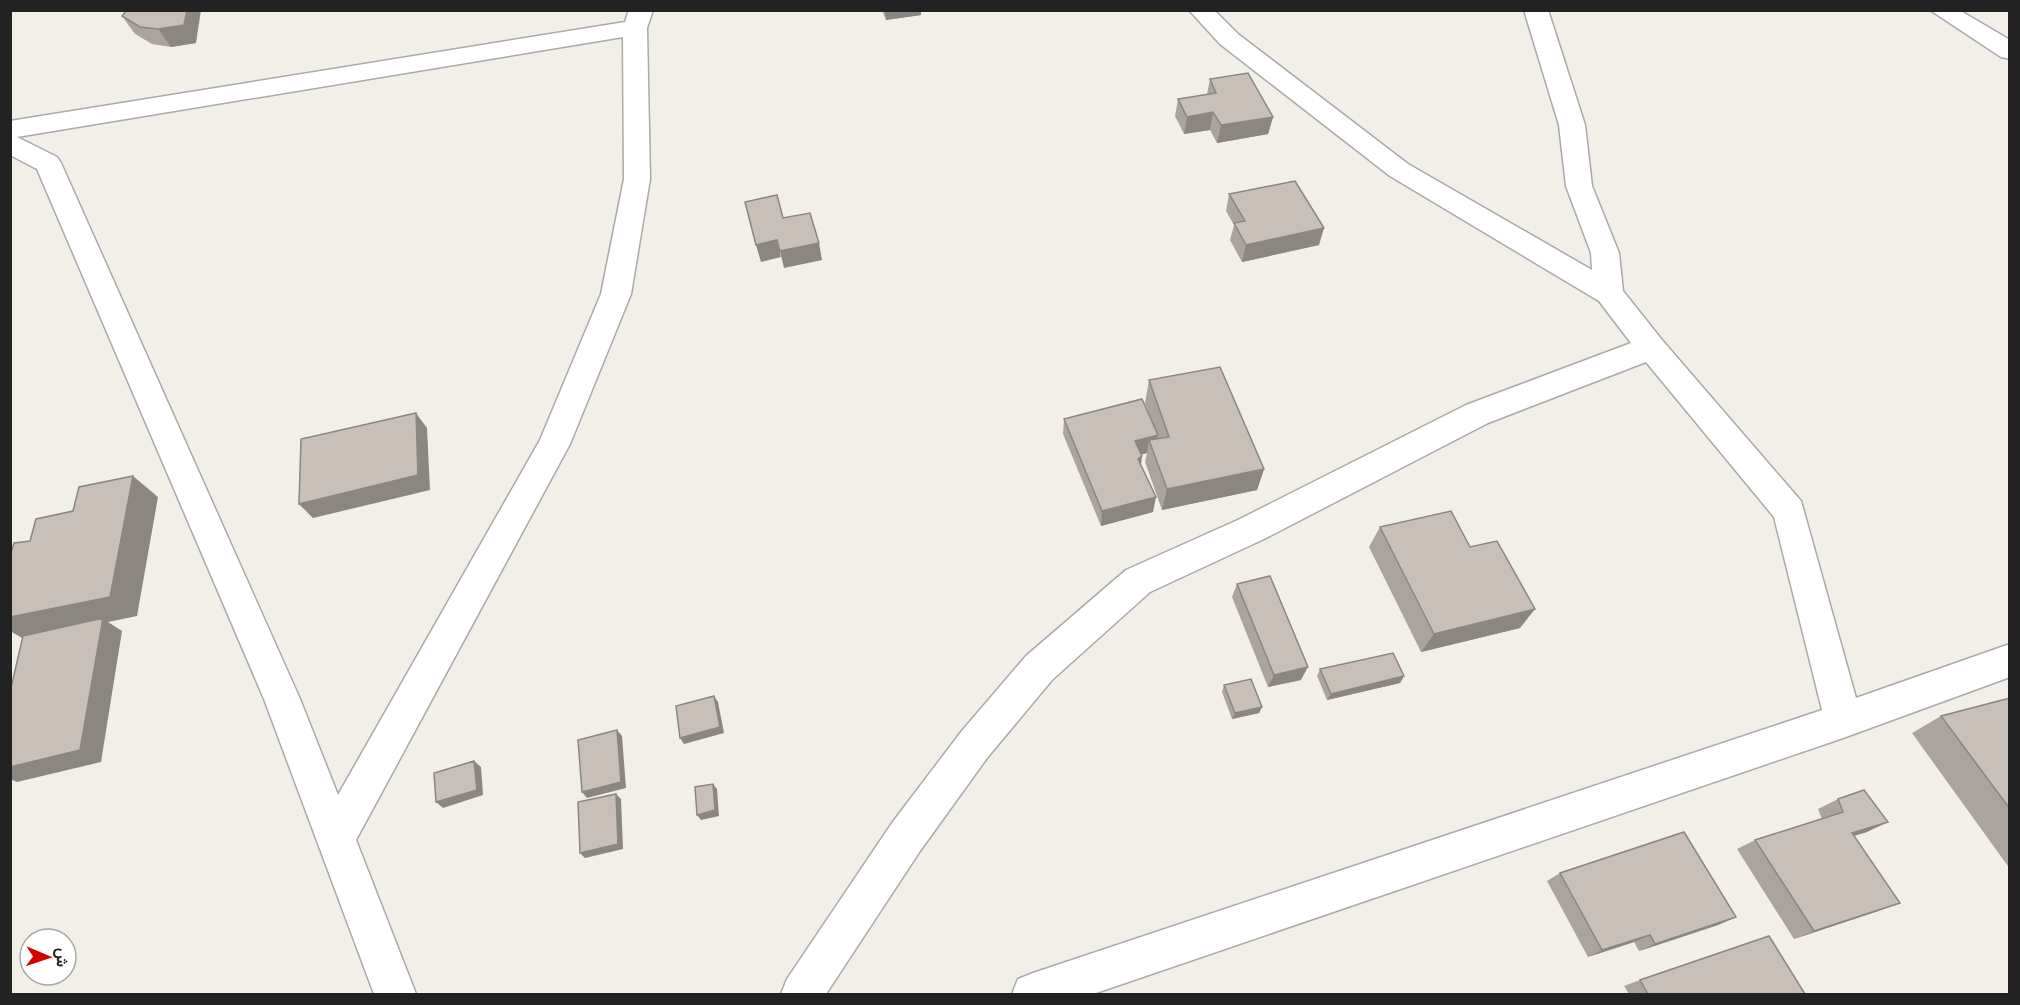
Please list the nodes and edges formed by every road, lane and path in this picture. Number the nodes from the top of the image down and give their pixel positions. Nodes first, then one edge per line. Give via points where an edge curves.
1 (1200, 10) edge
2 (1536, 10) edge
3 (1941, 10) edge
4 (638, 19) edge
5 (2010, 52) edge
6 (10, 130) edge
7 (10, 144) edge
8 (1609, 293) junction
9 (1651, 348) junction
10 (2010, 660) edge
11 (1843, 720) junction
12 (335, 838) junction
13 (395, 994) edge
14 (802, 994) edge
15 (1033, 994) edge

1 - 8 street via 1229,39 1399,170
2 - 8 street via 1572,125 1579,186 1605,252
3 - 5 street
4 - 6 street
4 - 12 street via 637,179 616,294 554,444
7 - 12 street via 48,163 282,699
8 - 9 street
9 - 11 street via 1789,511
9 - 14 street via 1477,414 1252,529 1138,581 1039,668 974,745 906,837
10 - 11 street
11 - 15 street
12 - 13 street

